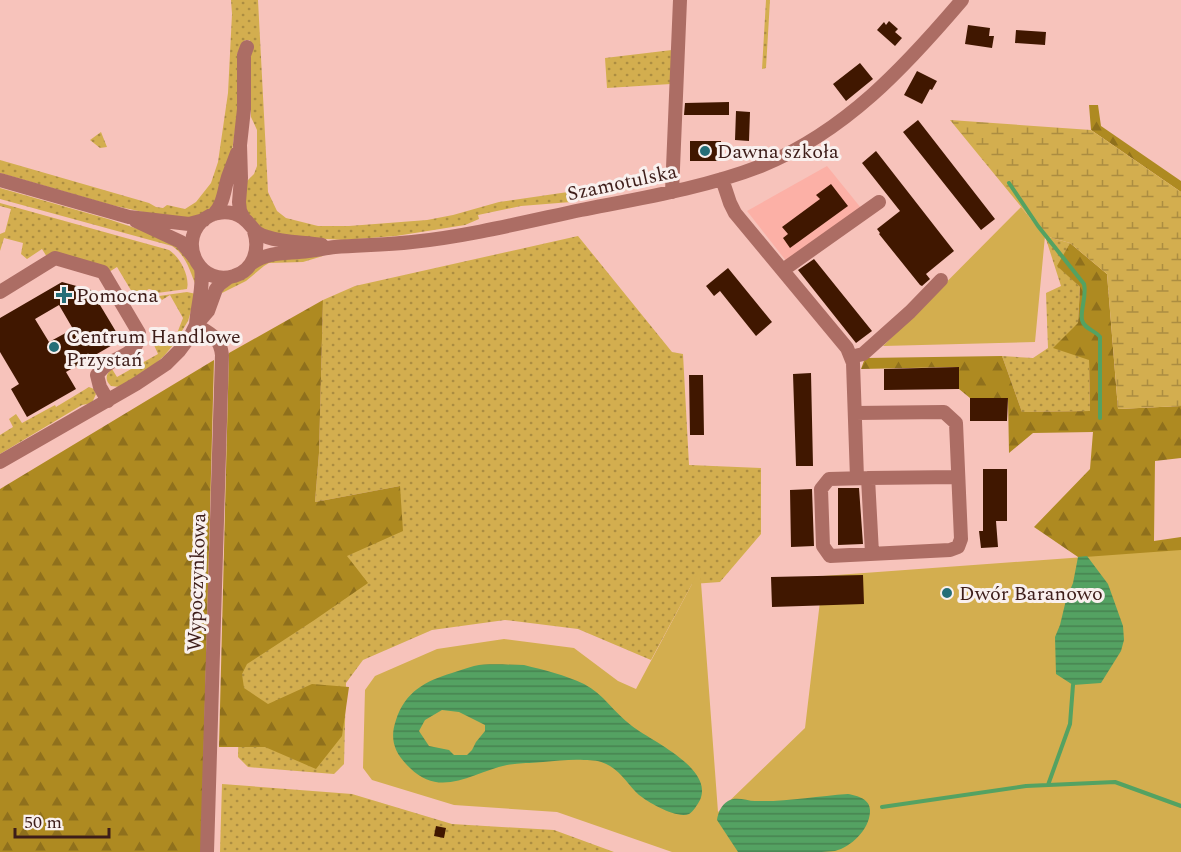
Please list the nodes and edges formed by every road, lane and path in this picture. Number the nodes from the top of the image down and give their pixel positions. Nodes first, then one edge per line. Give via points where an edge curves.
1 (680, 0) edge
2 (962, 0) edge
3 (248, 47) dead end
4 (240, 145) junction
5 (722, 179) junction
6 (0, 180) edge
7 (672, 192) junction
8 (879, 202) dead end
9 (209, 217) junction
10 (129, 218) junction
11 (244, 219) junction
12 (254, 231) junction
13 (336, 247) junction
14 (198, 263) junction
15 (252, 263) junction
16 (783, 270) junction
17 (228, 278) junction
18 (941, 280) dead end
19 (0, 292) edge
20 (196, 325) junction
21 (851, 357) junction
22 (108, 401) junction
23 (855, 413) junction
24 (0, 462) edge
25 (958, 477) junction
26 (862, 478) junction
27 (872, 553) junction
28 (207, 852) edge

1 - 7 street
2 - 5 street, Szamotulska via 900,69 844,118 785,155
3 - 4 street via 244,55
4 - 9 street via 221,206
4 - 11 street via 239,202
5 - 7 street, Szamotulska
5 - 16 street via 733,210
6 - 10 street
7 - 13 street, Szamotulska via 458,236
8 - 16 street
9 - 10 street via 189,224
9 - 11 street via 228,212
9 - 14 street via 196,229 192,241
10 - 14 street via 181,242
11 - 12 street
12 - 13 street, Szamotulska via 278,240
12 - 15 street via 257,244
13 - 15 street, Szamotulska via 271,254
14 - 17 street via 216,277
14 - 20 street via 202,291
15 - 17 street
16 - 21 street
17 - 20 street via 220,284 208,311
18 - 21 street via 863,354
19 - 22 street via 56,258 103,272 139,333 134,349 105,365 97,375
20 - 22 street via 166,364
20 - 28 street, Wypoczynkowa via 216,338 222,355
21 - 23 street
22 - 24 street
23 - 25 street via 944,412 956,423
23 - 26 street
25 - 26 street
25 - 27 street via 958,547
26 - 27 street
26 - 27 street via 829,479 821,489 823,546 830,555

